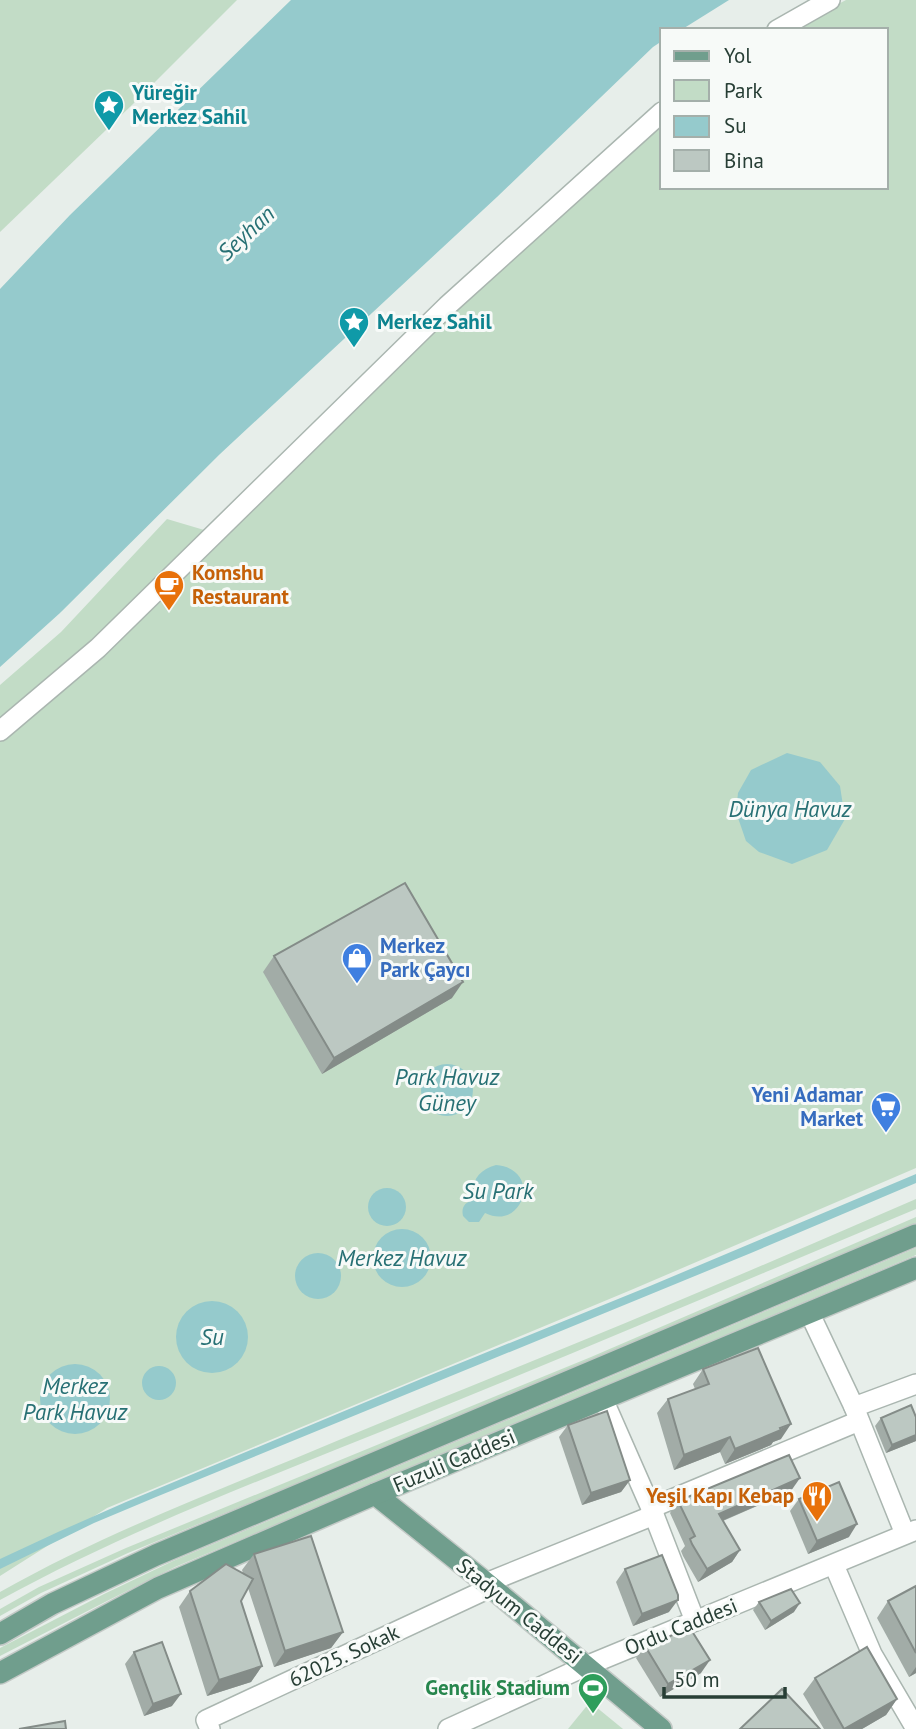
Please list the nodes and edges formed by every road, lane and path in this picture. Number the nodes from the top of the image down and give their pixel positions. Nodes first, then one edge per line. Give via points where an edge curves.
1 (830, 0) edge
2 (781, 28) edge
3 (660, 114) edge
4 (0, 731) edge
5 (916, 1235) edge
6 (916, 1268) edge
7 (809, 1312) junction
8 (916, 1384) edge
9 (603, 1399) junction
10 (856, 1414) junction
11 (375, 1494) junction
12 (652, 1512) junction
13 (911, 1532) edge
14 (834, 1565) junction
15 (486, 1583) junction
16 (695, 1621) junction
17 (0, 1634) edge
18 (586, 1666) junction
19 (0, 1673) edge
20 (209, 1729) edge
21 (448, 1729) edge
22 (661, 1729) edge
23 (916, 1729) edge

1 - 2 street
3 - 4 street via 447,306 98,648
5 - 17 main road, Fuzuli Caddesi via 156,1555
6 - 7 main road, Fuzuli Caddesi
7 - 9 main road, Fuzuli Caddesi
7 - 10 street
8 - 10 street
9 - 11 main road, Fuzuli Caddesi
9 - 12 street
10 - 12 street
10 - 13 street
11 - 15 main road, Stadyum Caddesi
11 - 19 main road, Fuzuli Caddesi via 158,1588
12 - 15 street
12 - 16 street
13 - 14 street, Ordu Caddesi
14 - 16 street, Ordu Caddesi
14 - 23 street via 872,1654
15 - 18 main road, Stadyum Caddesi
15 - 20 street, 62025. Sokak via 481,1592 206,1720
16 - 18 street, Ordu Caddesi
18 - 21 street, Ordu Caddesi
18 - 22 main road, Stadyum Caddesi

